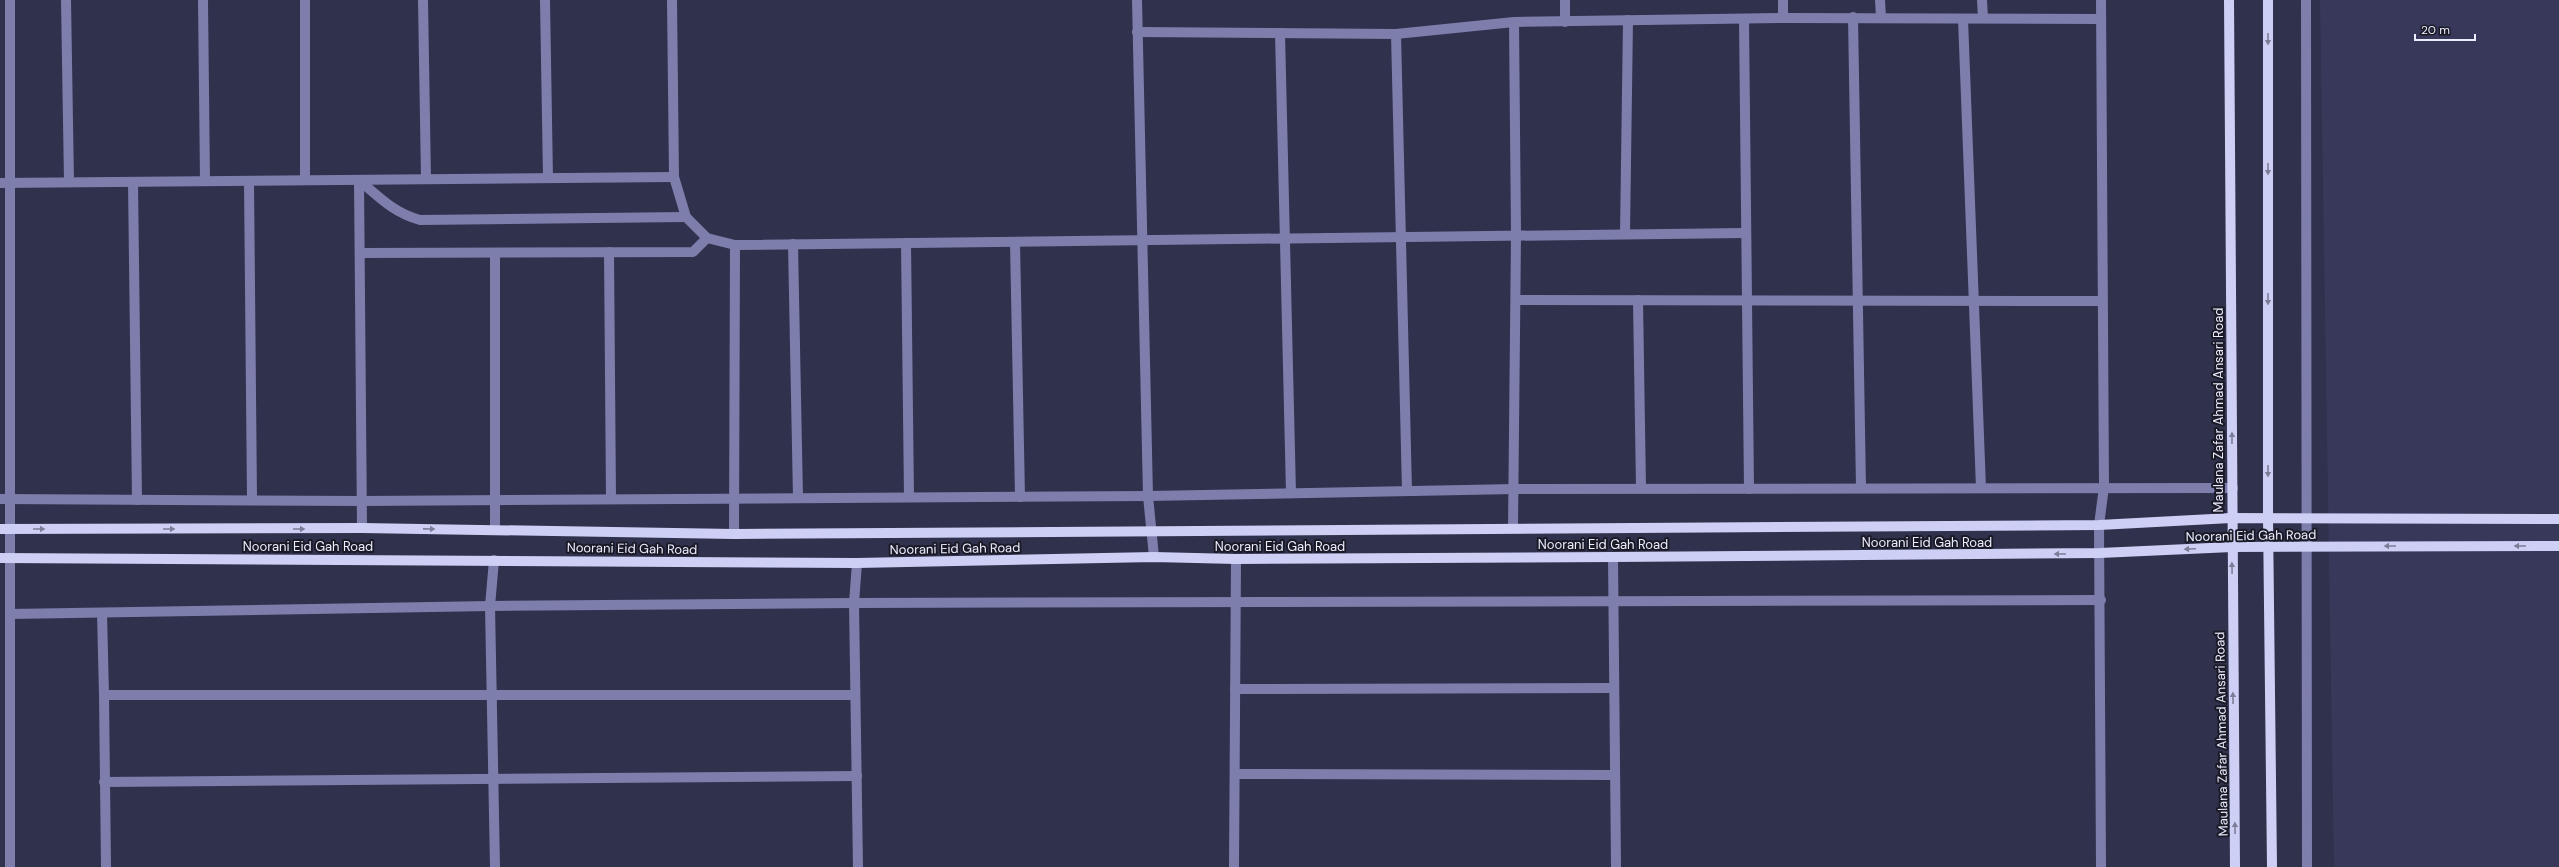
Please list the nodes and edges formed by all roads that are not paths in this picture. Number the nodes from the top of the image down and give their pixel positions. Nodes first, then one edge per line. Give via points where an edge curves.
1 (10, 0) edge
2 (66, 0) edge
3 (203, 0) edge
4 (305, 0) edge
5 (423, 0) edge
6 (545, 0) edge
7 (672, 0) edge
8 (1137, 0) edge
9 (1565, 0) edge
10 (1783, 0) edge
11 (1880, 0) edge
12 (1982, 0) edge
13 (2101, 0) edge
14 (2229, 0) edge
15 (2268, 0) edge
16 (2306, 0) edge
17 (1853, 17) junction
18 (1881, 17) junction
19 (1783, 18) junction
20 (1983, 18) junction
21 (1963, 19) junction
22 (2101, 19) junction
23 (1628, 20) junction
24 (1744, 20) junction
25 (1514, 22) junction
26 (1565, 22) junction
27 (1137, 32) junction
28 (1280, 33) junction
29 (1396, 34) junction
30 (674, 177) junction
31 (548, 178) junction
32 (426, 179) junction
33 (305, 180) junction
34 (359, 180) junction
35 (205, 181) junction
36 (249, 181) junction
37 (69, 182) junction
38 (133, 182) junction
39 (5, 183) edge
40 (686, 217) junction
41 (1745, 232) junction
42 (1625, 234) junction
43 (1516, 235) junction
44 (1401, 237) junction
45 (707, 238) junction
46 (1285, 238) junction
47 (1143, 240) junction
48 (1015, 242) junction
49 (906, 243) junction
50 (793, 244) junction
51 (735, 245) junction
52 (609, 252) junction
53 (495, 253) junction
54 (360, 254) junction
55 (1516, 300) junction
56 (1638, 300) junction
57 (1746, 300) junction
58 (1858, 300) junction
59 (1974, 300) junction
60 (2102, 301) junction
61 (2104, 487) junction
62 (1641, 488) junction
63 (1861, 488) junction
64 (1981, 488) junction
65 (2233, 488) junction
66 (1515, 489) junction
67 (1749, 489) junction
68 (1407, 491) junction
69 (1291, 493) junction
70 (1148, 496) junction
71 (909, 497) junction
72 (1020, 497) junction
73 (798, 498) junction
74 (5, 499) edge
75 (495, 499) junction
76 (611, 499) junction
77 (734, 499) junction
78 (137, 500) junction
79 (252, 500) junction
80 (362, 501) junction
81 (2232, 518) junction
82 (2268, 518) junction
83 (2306, 518) junction
84 (2559, 519) edge
85 (2099, 525) junction
86 (362, 528) junction
87 (1513, 528) junction
88 (5, 529) edge
89 (495, 530) junction
90 (1150, 531) junction
91 (734, 534) junction
92 (2306, 546) junction
93 (2559, 546) edge
94 (2232, 547) junction
95 (2269, 547) junction
96 (2100, 553) junction
97 (1154, 557) junction
98 (1613, 557) junction
99 (5, 558) edge
100 (1236, 559) junction
101 (494, 560) junction
102 (858, 563) junction
103 (2101, 600) junction
104 (1236, 601) junction
105 (1613, 601) junction
106 (854, 603) junction
107 (490, 606) junction
108 (102, 613) junction
109 (10, 614) junction
110 (1613, 688) junction
111 (1235, 689) junction
112 (104, 695) junction
113 (492, 695) junction
114 (856, 695) junction
115 (1234, 774) junction
116 (1615, 775) junction
117 (857, 776) junction
118 (494, 779) junction
119 (104, 782) junction
120 (10, 867) edge
121 (106, 867) edge
122 (495, 867) edge
123 (858, 867) edge
124 (1234, 867) edge
125 (1616, 867) edge
126 (2101, 867) edge
127 (2235, 867) edge
128 (2272, 867) edge
129 (2307, 867) edge

1 - 39 street
2 - 37 street
3 - 35 street
4 - 33 street
5 - 32 street
6 - 31 street
7 - 30 street
8 - 27 street
9 - 26 street
10 - 19 street
11 - 18 street
12 - 20 street
13 - 22 street
65 -> 14 main road, Maulana Zafar Ahmad Ansari Road
15 -> 82 main road
16 - 83 street
17 - 18 street
17 - 19 street
17 - 58 street
18 - 21 street
19 - 24 street
20 - 21 street
20 - 22 street
21 - 59 street
22 - 60 street
23 - 24 street
23 - 26 street
23 - 42 street
24 - 41 street
25 - 26 street
25 - 29 street
25 - 43 street
27 - 28 street
27 - 47 street
28 - 29 street
28 - 46 street
29 - 44 street
30 - 31 street
30 - 40 street
31 - 32 street
32 - 34 street
33 - 34 street
33 - 36 street
34 - 40 street via 391,208 420,220
34 - 54 street
35 - 36 street
35 - 38 street
36 - 79 street
37 - 38 street
37 - 39 street
38 - 78 street
39 - 74 street
40 - 45 street
41 - 42 street
41 - 57 street
42 - 43 street
43 - 44 street
43 - 55 street
44 - 46 street
44 - 68 street
45 - 51 street
45 - 52 street via 693,252
46 - 47 street
46 - 69 street
47 - 48 street
47 - 70 street
48 - 49 street
48 - 72 street
49 - 50 street
49 - 71 street
50 - 51 street
50 - 73 street
51 - 77 street
52 - 53 street
52 - 76 street
53 - 54 street
53 - 75 street
54 - 80 street
55 - 56 street
55 - 66 street
56 - 57 street
56 - 62 street
57 - 58 street
57 - 67 street
58 - 59 street
58 - 63 street
59 - 60 street
59 - 64 street
60 - 61 street
61 - 64 street
61 - 65 street
61 - 85 street
62 - 66 street
62 - 67 street
63 - 64 street
63 - 67 street
65 - 81 main road, Maulana Zafar Ahmad Ansari Road
66 - 68 street
66 - 87 street
68 - 69 street
69 - 70 street
70 - 72 street
70 - 90 street
71 - 72 street
71 - 73 street
73 - 77 street
74 - 78 street
74 - 88 street
75 - 76 street
75 - 80 street
75 - 89 street
76 - 77 street
77 - 91 street
78 - 79 street
79 - 80 street
80 - 86 street
81 - 82 main road, Noorani Eid Gah Road
81 - 85 main road, Noorani Eid Gah Road
81 - 94 main road, Maulana Zafar Ahmad Ansari Road
82 - 83 main road, Noorani Eid Gah Road
82 - 95 main road
83 - 84 main road, Noorani Eid Gah Road
83 - 92 street
85 - 87 main road, Noorani Eid Gah Road
85 - 96 street
88 -> 86 main road, Noorani Eid Gah Road
86 -> 89 main road, Noorani Eid Gah Road
87 - 90 main road, Noorani Eid Gah Road
88 - 99 street
89 - 91 main road, Noorani Eid Gah Road
90 - 91 main road, Noorani Eid Gah Road
90 - 97 street
93 -> 92 main road, Noorani Eid Gah Road
92 - 95 main road, Noorani Eid Gah Road
92 - 129 street
94 - 95 main road, Noorani Eid Gah Road
94 -> 96 main road, Noorani Eid Gah Road
127 -> 94 main road, Maulana Zafar Ahmad Ansari Road
95 - 128 main road
96 -> 98 main road, Noorani Eid Gah Road
96 - 103 street
97 - 100 main road, Noorani Eid Gah Road
97 - 102 main road, Noorani Eid Gah Road
98 - 100 main road, Noorani Eid Gah Road
98 - 105 street
99 - 101 main road, Noorani Eid Gah Road
99 - 109 street
100 - 104 street
101 - 102 main road, Noorani Eid Gah Road
101 - 107 street
102 - 106 street
103 - 105 street
103 - 126 street
104 - 105 street
104 - 106 street
104 - 111 street
105 - 110 street
106 - 107 street
106 - 114 street
107 - 108 street
107 - 113 street
108 - 109 street
108 - 112 street
109 - 120 street
110 - 111 street
110 - 116 street
111 - 115 street
112 - 113 street
112 - 119 street
113 - 114 street
113 - 118 street
114 - 117 street
115 - 116 street
115 - 124 street
116 - 125 street
117 - 118 street
117 - 123 street
118 - 119 street
118 - 122 street
119 - 121 street

